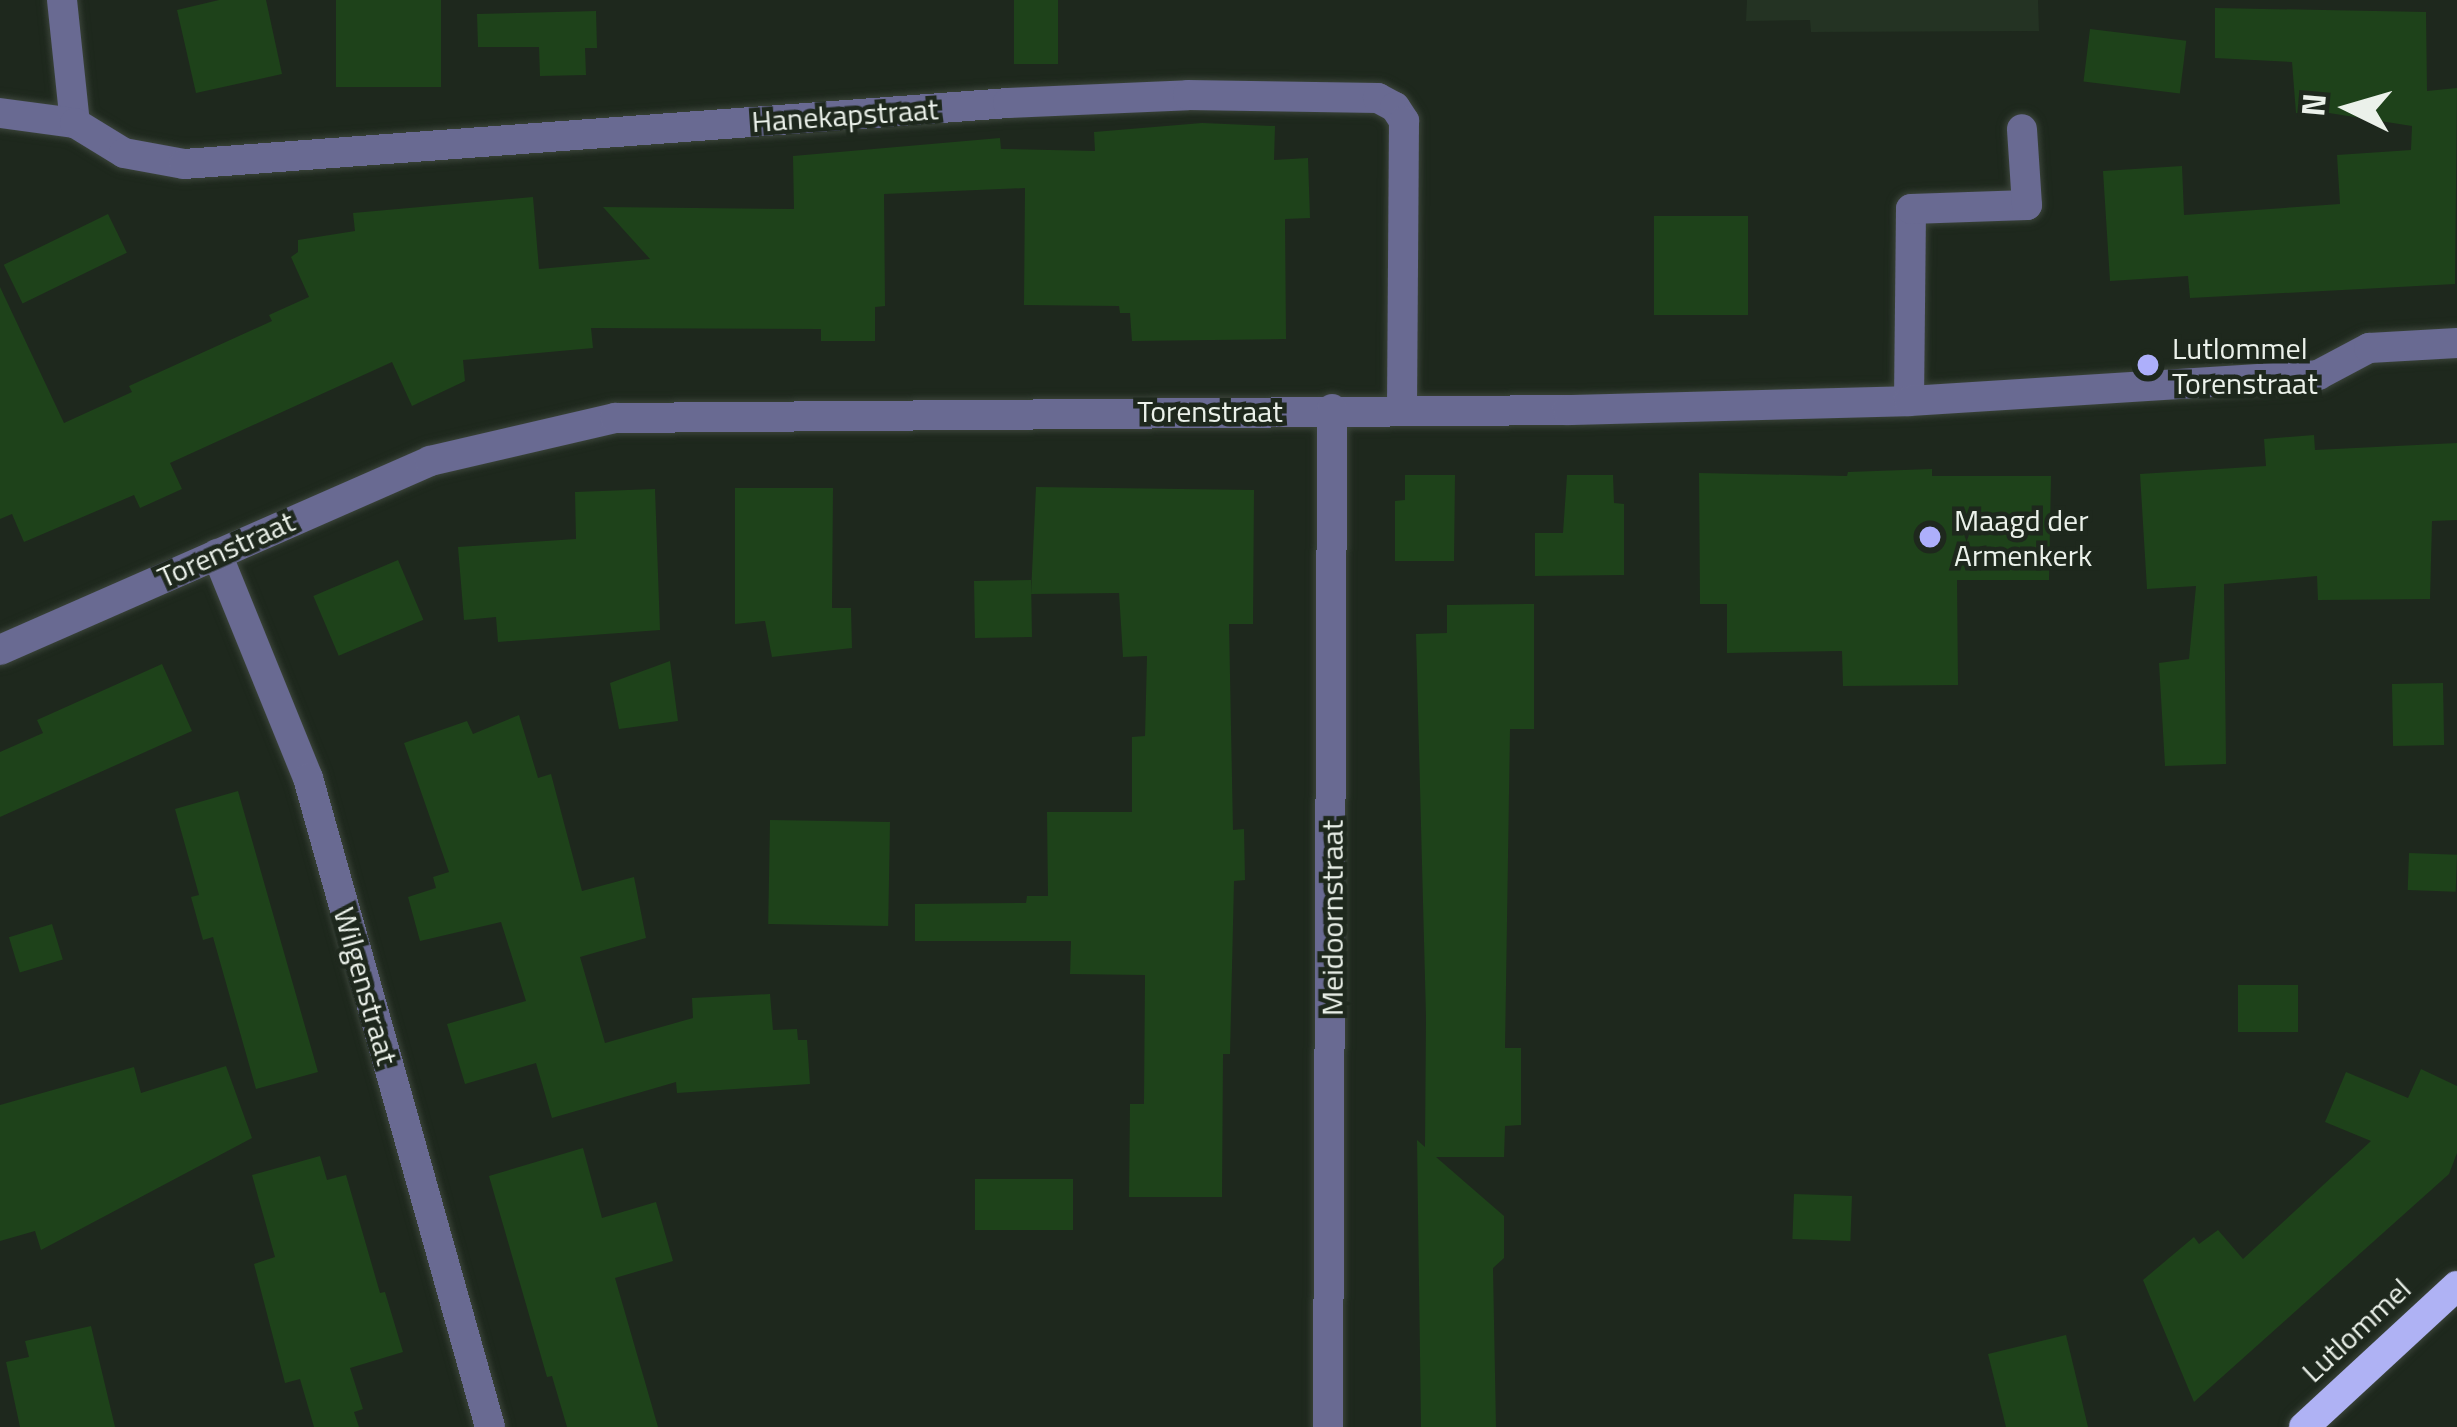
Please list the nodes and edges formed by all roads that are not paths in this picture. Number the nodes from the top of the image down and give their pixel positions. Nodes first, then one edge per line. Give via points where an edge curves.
1 (62, 0) edge
2 (0, 113) edge
3 (75, 123) junction
4 (2022, 129) dead end
5 (2457, 343) edge
6 (1909, 401) junction
7 (1332, 409) junction
8 (1402, 409) junction
9 (217, 554) junction
10 (0, 650) edge
11 (2457, 1286) edge
12 (490, 1427) edge
13 (1328, 1427) edge
14 (2303, 1427) edge

1 - 3 street
2 - 3 street, Hanekapstraat
3 - 8 street, Hanekapstraat via 124,153 184,164 1007,103 1378,98 1403,121
4 - 6 street via 2027,205 1911,209
5 - 6 street, Torenstraat via 2369,348 2318,375
6 - 8 street, Torenstraat
7 - 8 street, Torenstraat
7 - 9 street, Torenstraat via 615,418 430,461
7 - 13 street, Meidoornstraat
9 - 10 street, Torenstraat
9 - 12 street, Wilgenstraat via 308,778
11 - 14 main road, Lutlommel

